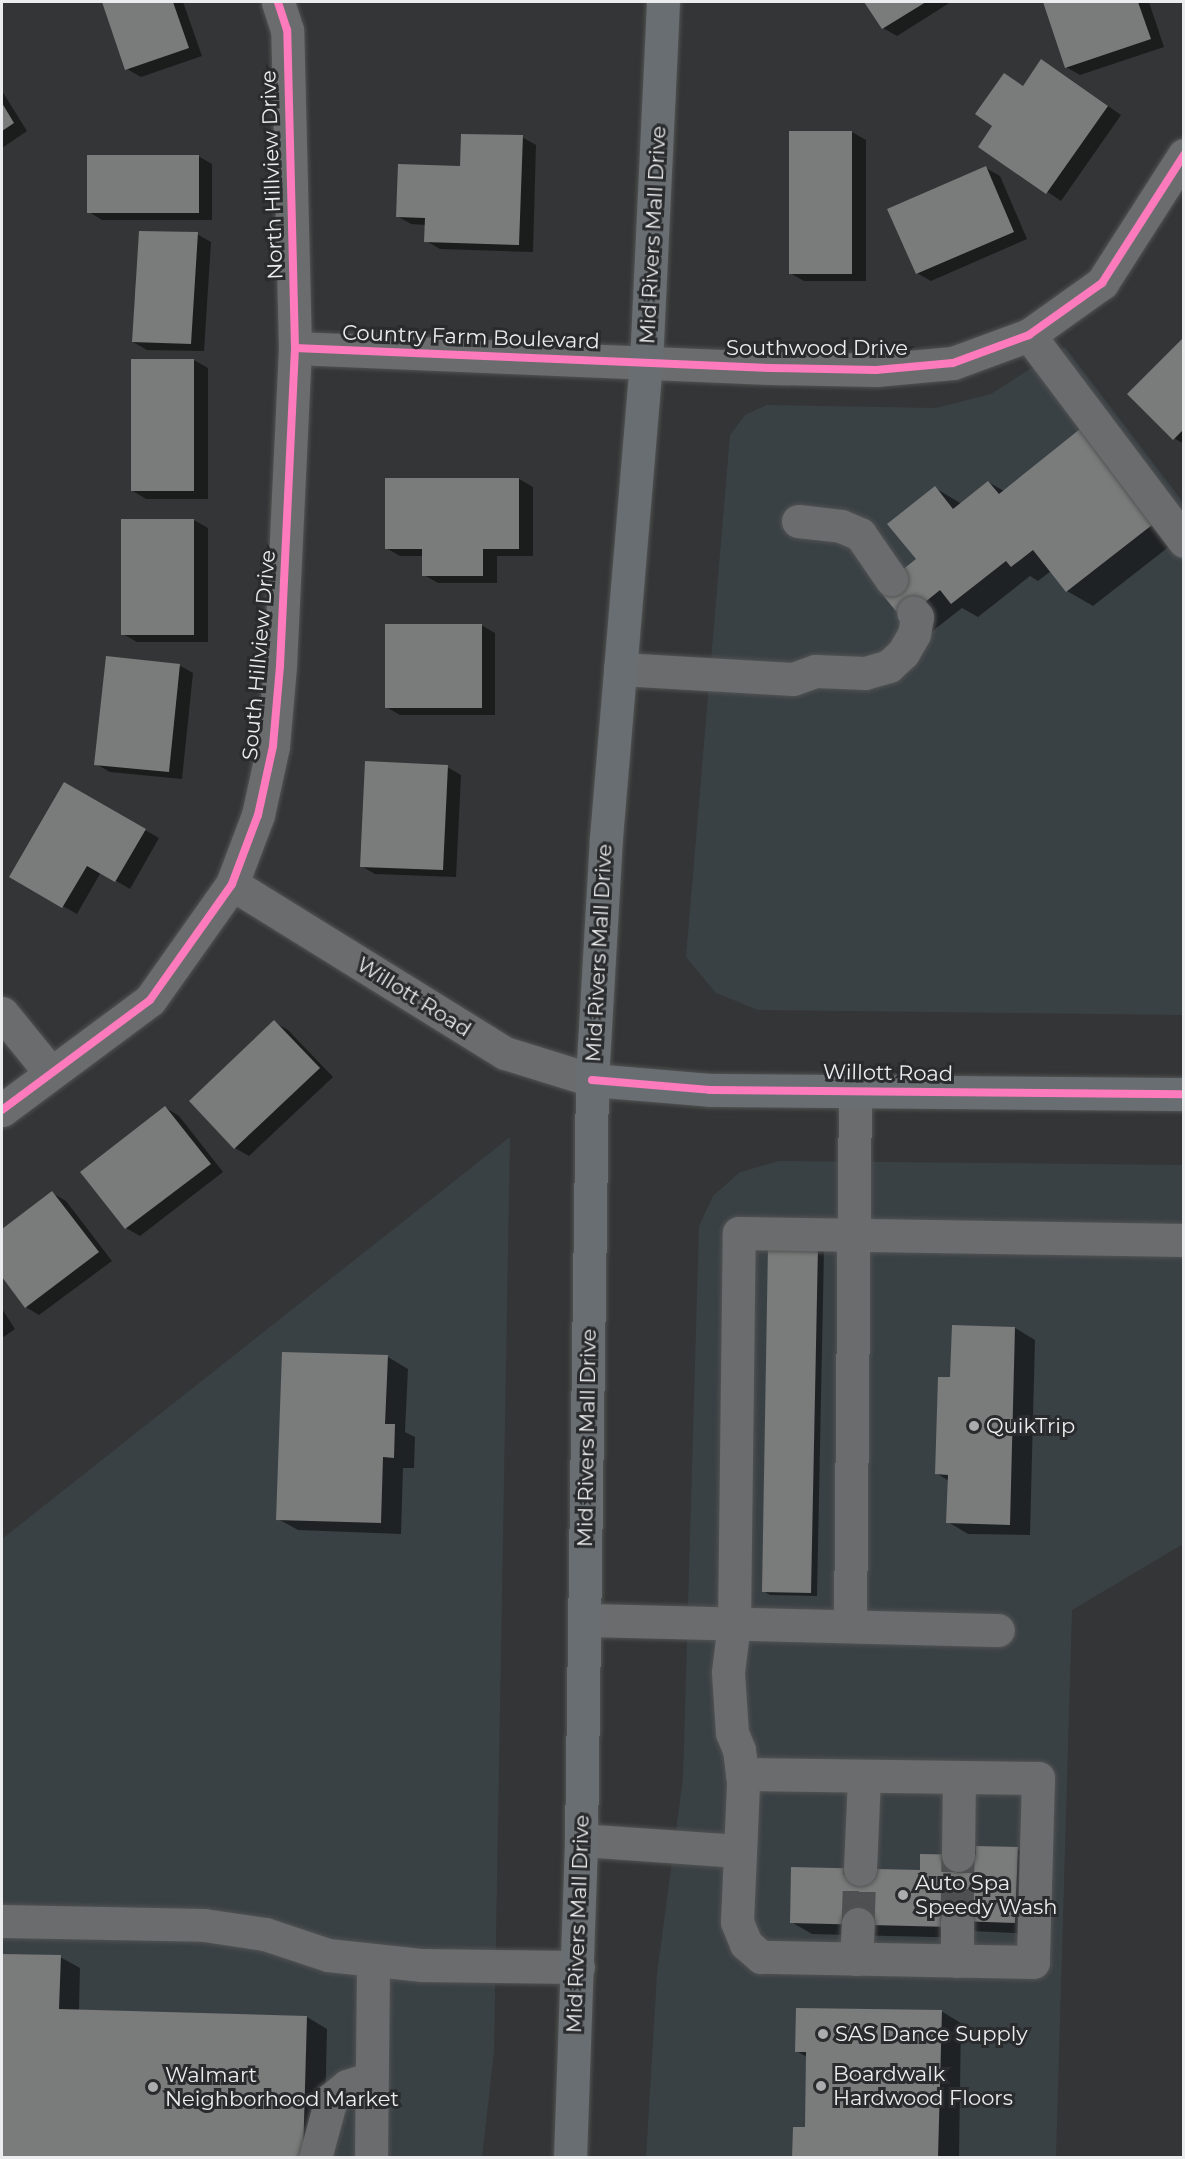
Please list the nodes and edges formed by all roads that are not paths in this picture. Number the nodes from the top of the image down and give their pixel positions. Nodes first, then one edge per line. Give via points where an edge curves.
1 (278, 2) edge
2 (663, 2) edge
3 (1184, 155) edge
4 (1029, 334) junction
5 (295, 348) junction
6 (646, 363) junction
7 (798, 521) dead end
8 (1184, 541) edge
9 (891, 579) dead end
10 (913, 612) dead end
11 (620, 669) junction
12 (232, 884) junction
13 (2, 1013) edge
14 (50, 1072) junction
15 (592, 1080) junction
16 (855, 1090) junction
17 (1184, 1094) edge
18 (2, 1110) edge
19 (854, 1234) junction
20 (1184, 1240) edge
21 (585, 1620) junction
22 (734, 1623) junction
23 (850, 1626) junction
24 (998, 1630) dead end
25 (742, 1774) junction
26 (864, 1776) junction
27 (959, 1777) junction
28 (581, 1840) junction
29 (740, 1851) junction
30 (958, 1855) tunnel mouth
31 (860, 1869) tunnel mouth
32 (2, 1921) edge
33 (957, 1921) tunnel mouth
34 (858, 1924) tunnel mouth
35 (373, 1959) junction
36 (856, 1959) junction
37 (957, 1961) junction
38 (578, 1967) junction
39 (372, 2078) junction
40 (315, 2157) edge
41 (371, 2157) edge
42 (570, 2157) edge

1 - 5 street, North Hillview Drive via 287,30
2 - 6 main road, Mid Rivers Mall Drive
3 - 4 street, Southwood Drive via 1102,283
4 - 6 street, Southwood Drive via 953,363 876,370
4 - 8 street
5 - 6 street, Country Farm Boulevard
5 - 12 street, South Hillview Drive via 273,746 258,815
6 - 11 main road, Mid Rivers Mall Drive
7 - 9 street via 841,526 860,534
10 - 11 street via 917,617 914,634 889,666 865,673 815,671 793,679
11 - 15 main road, Mid Rivers Mall Drive
12 - 14 street, South Hillview Drive via 150,1000
12 - 15 street, Willott Road via 505,1053
13 - 14 street
14 - 18 street, South Hillview Drive
15 - 16 main road, Willott Road via 710,1090
15 - 21 main road, Mid Rivers Mall Drive
16 - 17 main road, Willott Road
16 - 19 street
19 - 20 street
19 - 22 street via 739,1233
19 - 23 street
21 - 22 street
21 - 28 main road, Mid Rivers Mall Drive
22 - 23 street
22 - 25 street via 728,1672 732,1733
23 - 24 street
25 - 26 street
25 - 29 street
26 - 27 street
26 - 31 street
27 - 30 street
27 - 37 street via 1038,1778 1033,1962
28 - 29 street
28 - 38 main road, Mid Rivers Mall Drive
29 - 36 street via 737,1922 746,1944 761,1957
32 - 35 street via 204,1925 265,1934 328,1955
33 - 37 street
34 - 36 street
35 - 38 street via 422,1965
35 - 39 street
36 - 37 street
38 - 42 main road, Mid Rivers Mall Drive
39 - 40 street via 347,2086 331,2099
39 - 41 street

